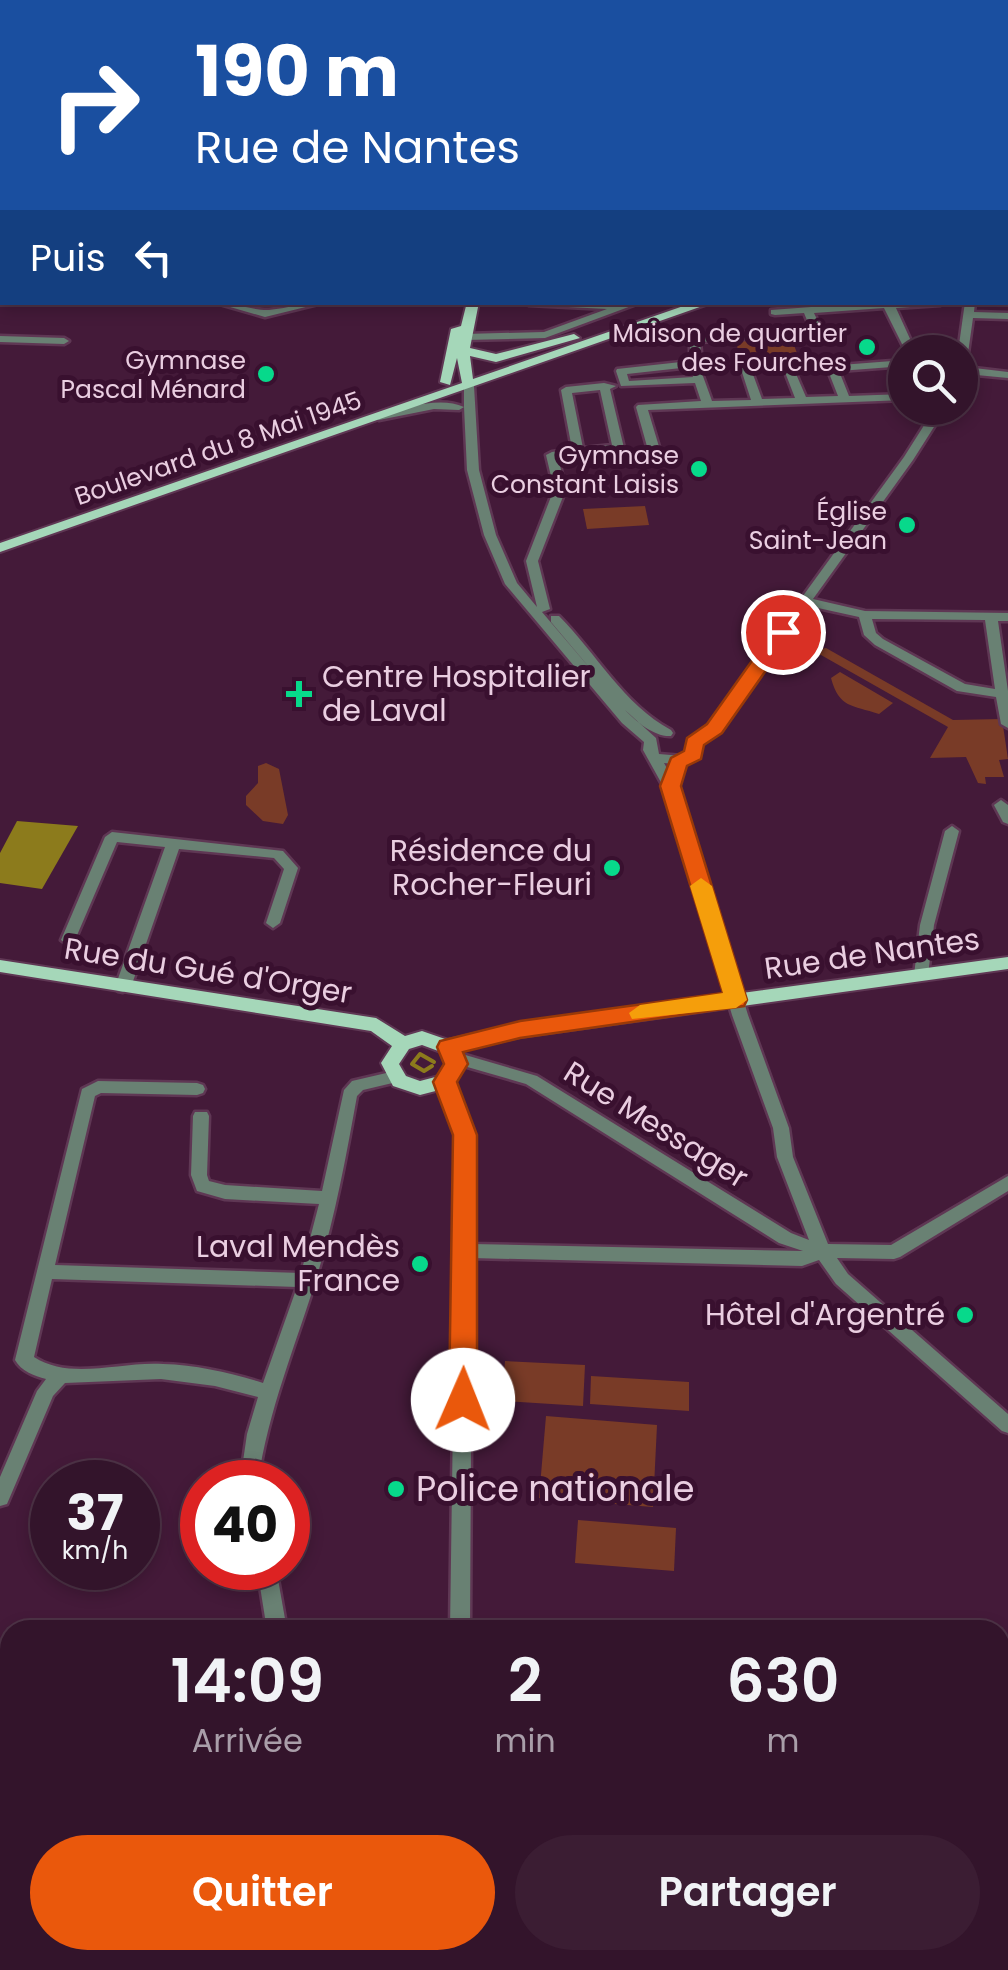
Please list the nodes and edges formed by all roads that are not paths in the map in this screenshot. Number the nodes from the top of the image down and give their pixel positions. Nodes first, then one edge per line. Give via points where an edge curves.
1 (230, 305) edge
2 (307, 305) edge
3 (466, 305) edge
4 (467, 305) edge
5 (586, 305) edge
6 (629, 305) edge
7 (669, 305) edge
8 (699, 305) edge
9 (844, 305) edge
10 (885, 305) edge
11 (624, 307) junction
12 (969, 308) edge
13 (808, 310) junction
14 (775, 312) dead end
15 (1008, 316) edge
16 (901, 335) edge
17 (966, 335) edge
18 (574, 338) junction
19 (0, 339) edge
20 (64, 340) dead end
21 (465, 344) junction
22 (450, 360) junction
23 (696, 363) junction
24 (888, 364) edge
25 (788, 366) dead end
26 (746, 369) dead end
27 (978, 373) edge
28 (1008, 375) edge
29 (698, 380) junction
30 (466, 381) junction
31 (624, 384) junction
32 (447, 386) junction
33 (604, 386) junction
34 (888, 398) edge
35 (845, 400) junction
36 (802, 402) junction
37 (758, 404) junction
38 (712, 405) junction
39 (459, 407) junction
40 (369, 420) junction
41 (928, 425) edge
42 (470, 440) junction
43 (579, 454) junction
44 (650, 456) dead end
45 (0, 538) edge
46 (0, 548) edge
47 (532, 561) junction
48 (537, 580) junction
49 (516, 581) junction
50 (805, 602) junction
51 (544, 609) junction
52 (865, 615) junction
53 (991, 617) junction
54 (1008, 617) edge
55 (1002, 694) junction
56 (1008, 724) edge
57 (666, 732) junction
58 (651, 740) junction
59 (694, 743) junction
60 (656, 758) junction
61 (678, 762) junction
62 (670, 786) junction
63 (952, 831) dead end
64 (174, 842) junction
65 (273, 922) dead end
66 (68, 940) dead end
67 (1008, 963) edge
68 (0, 966) edge
69 (921, 975) junction
70 (123, 988) junction
71 (736, 1000) junction
72 (403, 1044) junction
73 (452, 1052) junction
74 (395, 1077) junction
75 (437, 1085) junction
76 (198, 1088) dead end
77 (201, 1116) dead end
78 (1008, 1184) edge
79 (330, 1198) junction
80 (465, 1251) junction
81 (822, 1251) junction
82 (46, 1272) junction
83 (307, 1280) junction
84 (62, 1376) junction
85 (268, 1392) junction
86 (1008, 1425) edge
87 (251, 1460) edge
88 (0, 1498) edge
89 (271, 1590) edge
90 (275, 1620) edge
91 (460, 1620) edge

1 - 2 street via 265,314
3 - 22 main road
4 - 21 main road
5 - 11 street
6 - 11 street
7 - 18 main road
8 - 30 main road, Boulevard du 8 Mai 1945
9 - 13 street
10 - 16 street
11 - 21 street via 545,335
12 - 15 street
12 - 17 street
13 - 14 street
13 - 23 street via 815,326 808,332 695,339
18 - 21 main road via 496,358
18 - 30 main road
19 - 20 street
21 - 30 main road
22 - 30 main road
22 - 32 main road
23 - 29 street
23 - 31 street via 625,367
23 - 38 street via 704,368
24 - 35 street via 832,368
25 - 36 street
26 - 37 street
27 - 28 street
29 - 31 street
29 - 38 street
30 - 32 main road, Boulevard du 8 Mai 1945
30 - 42 street
31 - 33 street
32 - 39 street
32 - 40 main road, Boulevard du 8 Mai 1945
32 - 45 main road, Boulevard du 8 Mai 1945
33 - 43 street via 618,448
33 - 43 street via 566,390
34 - 35 street
35 - 36 street
36 - 37 street
37 - 38 street
38 - 44 street via 642,408
39 - 40 street
39 - 42 street
40 - 46 main road, Boulevard du 8 Mai 1945
41 - 50 street
42 - 49 street via 482,508
43 - 47 street via 552,455 560,489
47 - 48 street
47 - 49 street
48 - 49 street
48 - 51 street
49 - 51 street
49 - 58 street via 627,720
50 - 52 street
50 - 59 street via 714,728
51 - 57 street via 590,653 636,716
52 - 53 street
52 - 55 street via 879,642 962,688
53 - 54 street
53 - 55 street
55 - 56 street
57 - 58 street
57 - 59 street
58 - 60 street
59 - 61 street via 694,754
60 - 61 street
60 - 62 street
61 - 62 street
62 - 71 street
63 - 69 street
64 - 65 street via 278,854 291,868
64 - 66 street via 112,837
64 - 70 street
67 - 69 main road, Rue de Nantes
68 - 70 main road, Rue du Gué d'Orger
69 - 71 main road, Rue de Nantes
70 - 72 main road, Rue du Gué d'Orger via 376,1025
71 - 73 main road, Rue de Nantes via 520,1030
71 - 81 street
72 - 73 main road via 422,1038
72 - 74 main road via 390,1063
73 - 75 main road via 454,1071
73 - 81 street, Rue Messager via 531,1080 785,1238
74 - 75 main road via 412,1087
74 - 79 street via 354,1087
75 - 80 street via 461,1118
76 - 82 street via 98,1087 88,1093
77 - 79 street via 203,1186
78 - 81 street via 894,1252
79 - 83 street
80 - 81 street via 802,1259
80 - 91 street
81 - 86 street via 842,1280
82 - 83 street
82 - 84 street via 24,1360
83 - 85 street
84 - 85 street via 159,1370
84 - 88 street via 46,1392
85 - 87 street
89 - 90 street

